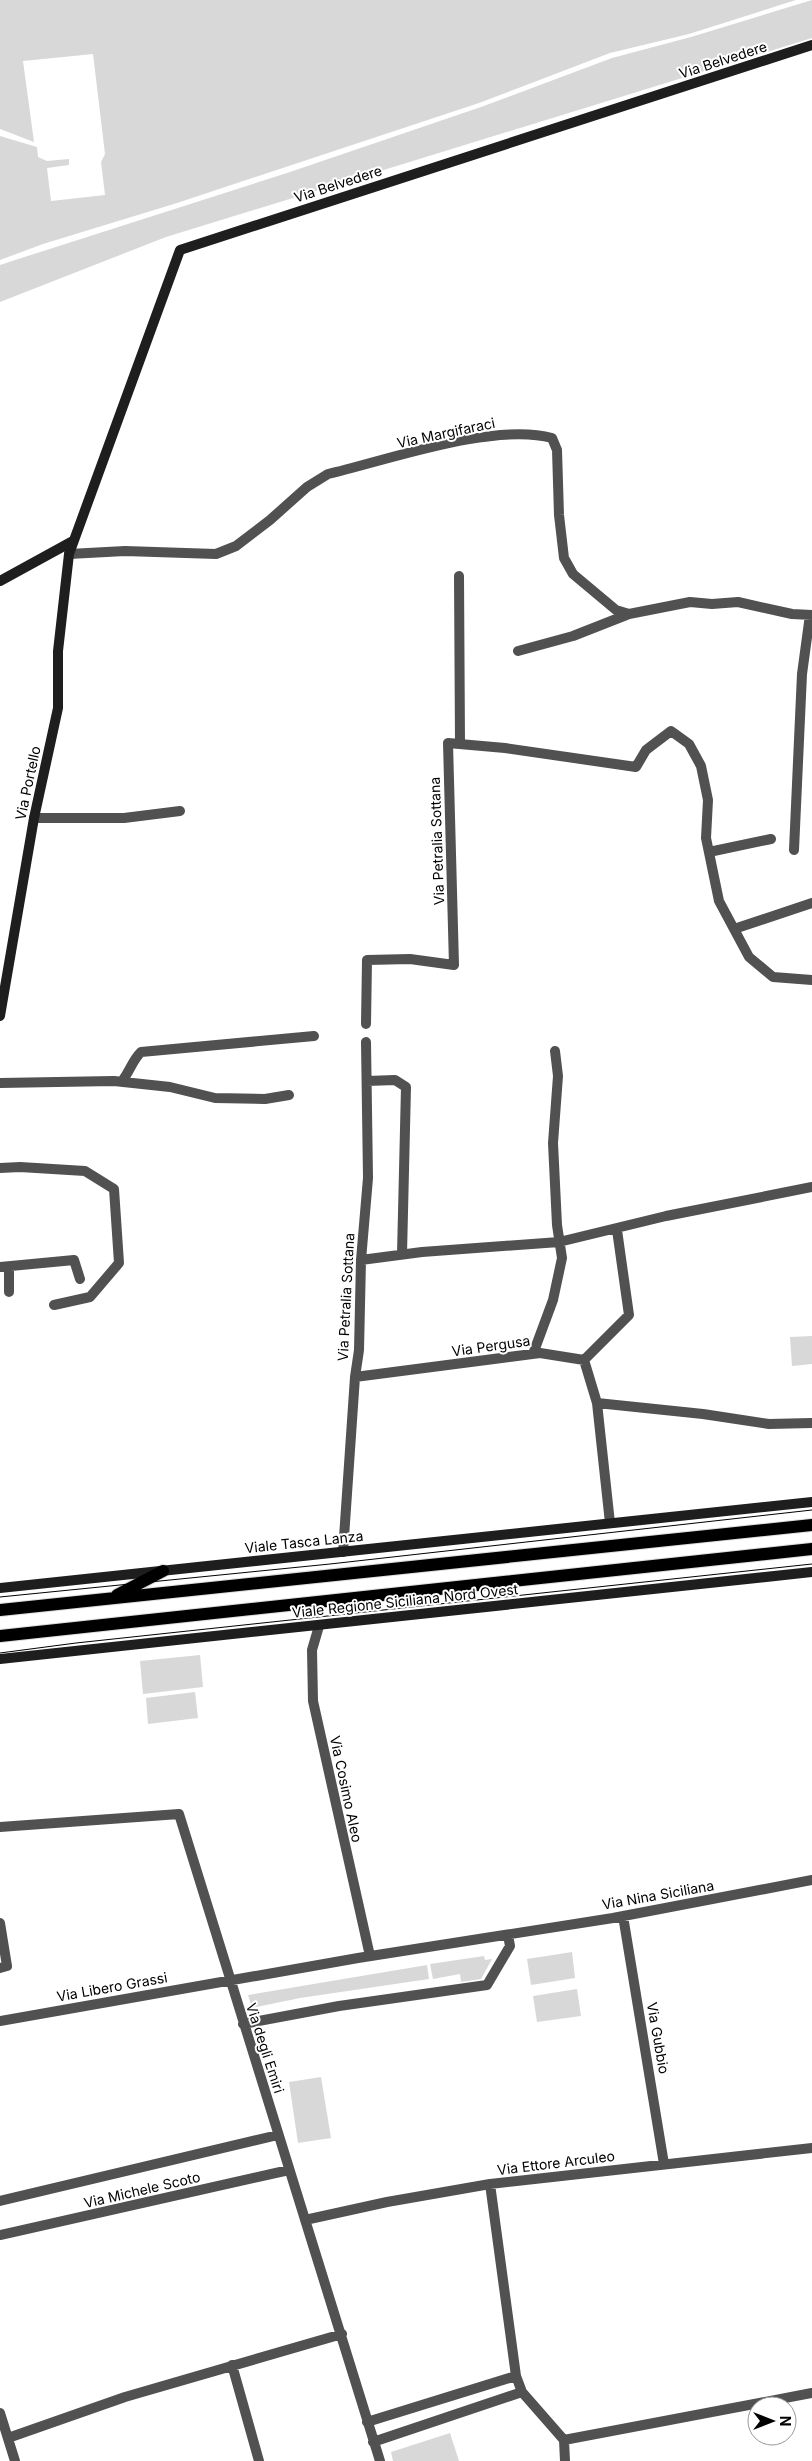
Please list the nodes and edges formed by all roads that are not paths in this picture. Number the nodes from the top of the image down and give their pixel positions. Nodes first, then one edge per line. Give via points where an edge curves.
1 (812, 46) edge
2 (74, 541) junction
3 (69, 554) junction
4 (459, 576) dead end
5 (0, 581) edge
6 (628, 614) junction
7 (811, 615) edge
8 (518, 651) dead end
9 (460, 744) junction
10 (180, 811) dead end
11 (34, 818) junction
12 (771, 839) dead end
13 (794, 850) dead end
14 (709, 852) junction
15 (812, 903) edge
16 (734, 929) junction
17 (812, 980) edge
18 (0, 1016) edge
19 (366, 1024) dead end
20 (314, 1036) dead end
21 (366, 1042) dead end
22 (555, 1051) dead end
23 (122, 1081) junction
24 (367, 1081) junction
25 (0, 1083) edge
26 (289, 1095) dead end
27 (0, 1168) edge
28 (812, 1187) edge
29 (617, 1230) junction
30 (559, 1242) junction
31 (402, 1254) junction
32 (360, 1260) junction
33 (4, 1267) edge
34 (80, 1279) dead end
35 (9, 1292) dead end
36 (54, 1305) dead end
37 (533, 1354) junction
38 (584, 1360) junction
39 (355, 1377) junction
40 (597, 1403) junction
41 (812, 1423) edge
42 (812, 1502) edge
43 (610, 1523) junction
44 (812, 1525) edge
45 (812, 1549) edge
46 (343, 1552) junction
47 (163, 1571) junction
48 (812, 1572) edge
49 (0, 1588) edge
50 (110, 1599) junction
51 (0, 1610) edge
52 (319, 1626) junction
53 (0, 1636) edge
54 (0, 1659) edge
55 (0, 1827) edge
56 (812, 1880) edge
57 (623, 1916) junction
58 (0, 1923) edge
59 (508, 1935) junction
60 (2, 1948) edge
61 (370, 1956) junction
62 (0, 1968) edge
63 (229, 1980) junction
64 (0, 2021) edge
65 (243, 2024) junction
66 (278, 2135) junction
67 (812, 2148) edge
68 (664, 2164) junction
69 (289, 2170) junction
70 (490, 2184) junction
71 (0, 2201) edge
72 (305, 2220) junction
73 (0, 2235) edge
74 (342, 2334) junction
75 (232, 2365) junction
76 (516, 2376) junction
77 (522, 2392) junction
78 (812, 2393) edge
79 (0, 2413) edge
80 (367, 2422) junction
81 (8, 2438) junction
82 (564, 2440) junction
83 (373, 2442) junction
84 (15, 2461) edge
85 (259, 2461) edge
86 (380, 2461) edge
87 (565, 2461) edge

1 - 2 street, Via Belvedere via 180,250
2 - 3 street, Via Belvedere
2 - 5 street
3 - 6 street, Via Margifaraci via 216,554 236,546 307,487 328,474 491,436 536,434 552,438 557,450 564,558 573,574 616,610
3 - 11 street, Via Portello via 58,651 58,708
4 - 9 street
6 - 7 street via 690,602 738,602
6 - 8 street via 566,639
7 - 13 street via 802,674
9 - 14 street via 636,767 646,750 671,731 689,744 700,766 708,800 706,838
9 - 19 street, Via Petralia Sottana via 448,743 454,965 410,959 367,960
10 - 11 street via 124,818
11 - 18 street, Via Portello
12 - 14 street
14 - 16 street via 719,901
15 - 16 street
16 - 17 street via 749,956 773,977
20 - 23 street via 141,1052 132,1061 130,1071
21 - 24 street, Via Petralia Sottana
22 - 30 street via 558,1076 553,1143
23 - 25 street
23 - 26 street via 170,1087 215,1098 265,1099
24 - 31 street via 395,1080 406,1087
24 - 32 street, Via Petralia Sottana via 368,1178
27 - 36 street via 20,1166 85,1171 114,1189 119,1262 90,1297
28 - 29 street via 666,1216
29 - 30 street
29 - 38 street via 628,1315
30 - 31 street
30 - 37 street via 562,1258 553,1300
31 - 32 street
32 - 39 street, Via Petralia Sottana via 359,1350
33 - 34 street via 74,1260
33 - 35 street
37 - 38 street, Via Pergusa
37 - 39 street, Via Pergusa
38 - 40 street
39 - 46 street, Via Petralia Sottana
40 - 41 street via 769,1424
40 - 43 street
42 - 43 street
43 - 46 street, Viale Tasca Lanza
44 - 50 main road
45 - 53 main road, Viale Regione Siciliana Nord Ovest
46 - 47 street, Viale Tasca Lanza
47 - 49 street, Viale Tasca Lanza
47 - 50 main road
48 - 52 street, Viale Regione Siciliana Nord Ovest
50 - 51 main road
52 - 54 street, Viale Regione Siciliana Nord Ovest
52 - 61 street, Via Cosimo Aleo via 312,1650 313,1701
55 - 63 street, Via degli Emiri via 179,1814
56 - 57 street, Via Nina Siciliana
57 - 59 street, Via Nina Siciliana
57 - 68 street, Via Gubbio
58 - 60 street
59 - 61 street, Via Nina Siciliana
59 - 65 street via 510,1946 487,1984
60 - 62 street via 7,1966
61 - 63 street, Via Nina Siciliana
63 - 64 street, Via Libero Grassi
63 - 65 street, Via degli Emiri
65 - 66 street, Via degli Emiri
66 - 69 street, Via degli Emiri
66 - 71 street, Via Michele Scoto
67 - 68 street, Via Ettore Arculeo
68 - 70 street, Via Ettore Arculeo
69 - 72 street, Via degli Emiri
69 - 73 street, Via Michele Scoto
70 - 72 street, Via Ettore Arculeo
70 - 76 street
72 - 74 street, Via degli Emiri
74 - 75 street
74 - 80 street, Via degli Emiri
75 - 81 street via 125,2397
75 - 85 street
76 - 77 street
76 - 80 street
77 - 82 street
77 - 83 street
78 - 82 street
79 - 81 street
80 - 83 street, Via degli Emiri
81 - 84 street
82 - 87 street
83 - 86 street, Via degli Emiri

